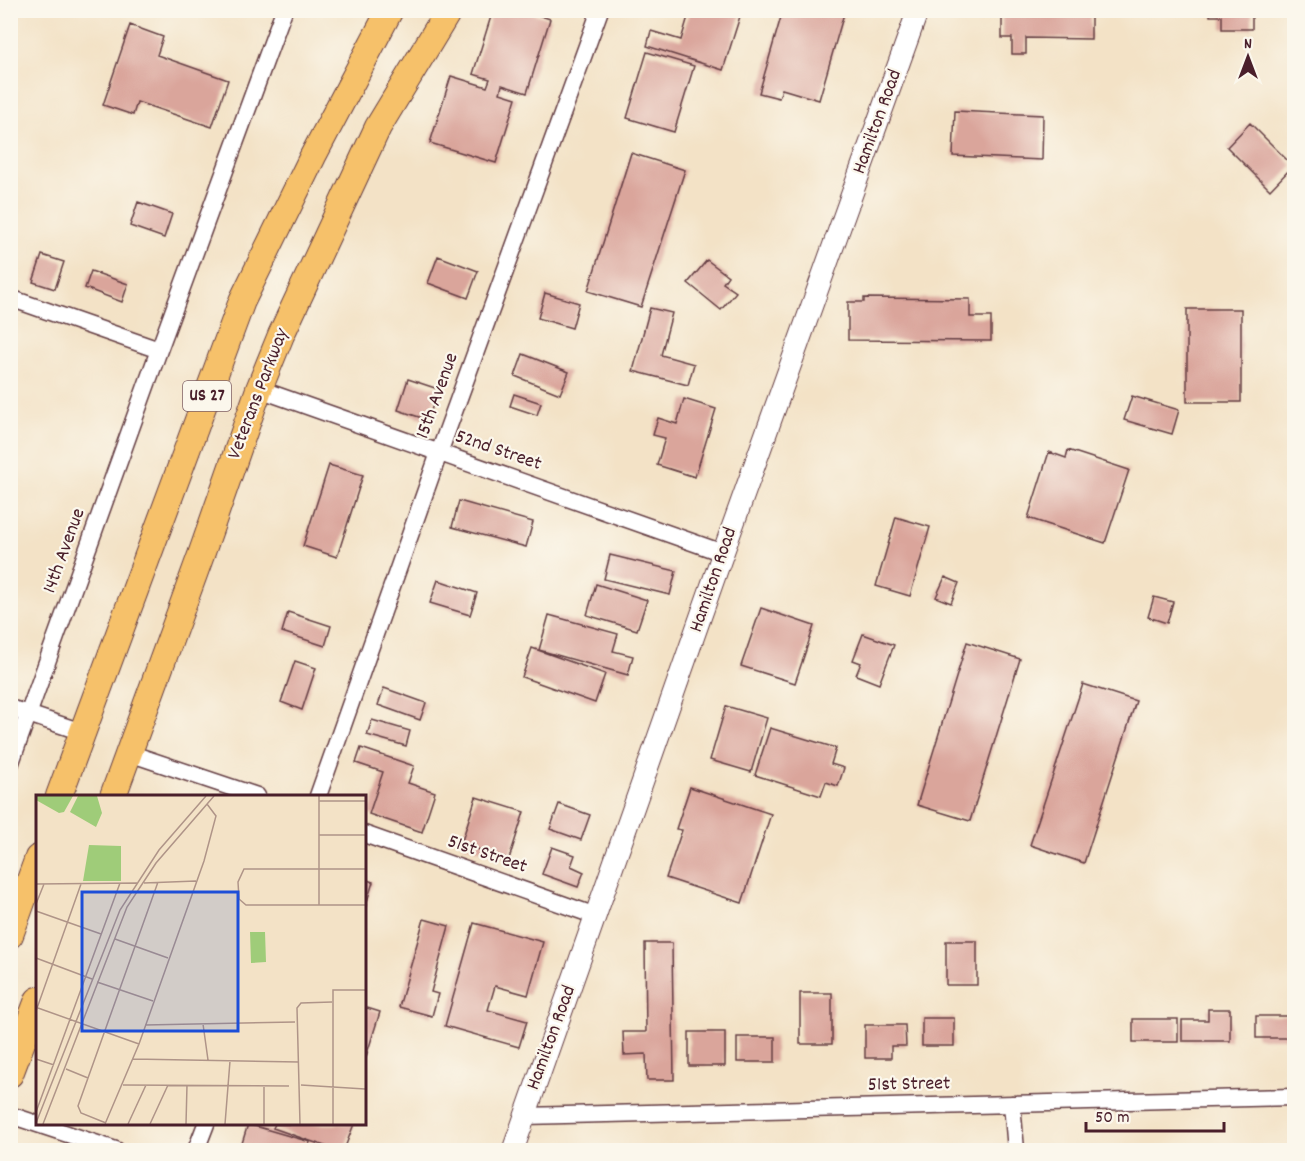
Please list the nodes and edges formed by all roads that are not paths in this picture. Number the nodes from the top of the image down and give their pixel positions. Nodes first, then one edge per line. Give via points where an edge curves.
1 (284, 10) edge
2 (390, 10) edge
3 (449, 10) edge
4 (600, 10) edge
5 (918, 10) edge
6 (10, 298) edge
7 (159, 350) junction
8 (259, 389) junction
9 (440, 453) junction
10 (723, 553) junction
11 (10, 708) edge
12 (29, 715) junction
13 (82, 732) junction
14 (129, 753) junction
15 (10, 765) edge
16 (59, 795) edge
17 (112, 795) edge
18 (254, 795) edge
19 (318, 795) edge
20 (366, 835) edge
21 (36, 864) edge
22 (596, 916) junction
23 (10, 935) edge
24 (36, 1005) edge
25 (10, 1074) edge
26 (1294, 1097) edge
27 (1012, 1104) junction
28 (10, 1115) edge
29 (524, 1116) junction
30 (36, 1124) edge
31 (40, 1125) edge
32 (206, 1125) edge
33 (116, 1150) edge
34 (196, 1150) edge
35 (513, 1150) edge
36 (1016, 1150) edge

1 - 7 street
2 - 13 main road, US 27 via 242,301
3 - 8 main road, Veterans Parkway / US 27 via 378,127
4 - 9 street, 15th Avenue
5 - 10 street, Hamilton Road
6 - 7 street
7 - 12 street, 14th Avenue
8 - 9 street, 52nd Street
8 - 14 main road, Veterans Parkway / US 27
9 - 10 street, 52nd Street
9 - 19 street, 15th Avenue
10 - 22 street, Hamilton Road
11 - 12 street
12 - 13 street
12 - 15 street, 14th Avenue
13 - 16 main road, US 27
14 - 17 main road, Veterans Parkway / US 27
14 - 18 street
20 - 22 street, 51st Street
21 - 23 main road
22 - 29 street, Hamilton Road
24 - 25 main road
26 - 27 street, 51st Street
27 - 29 street, 51st Street
27 - 36 street
28 - 30 street
29 - 35 street, Hamilton Road
31 - 33 street
32 - 34 street

